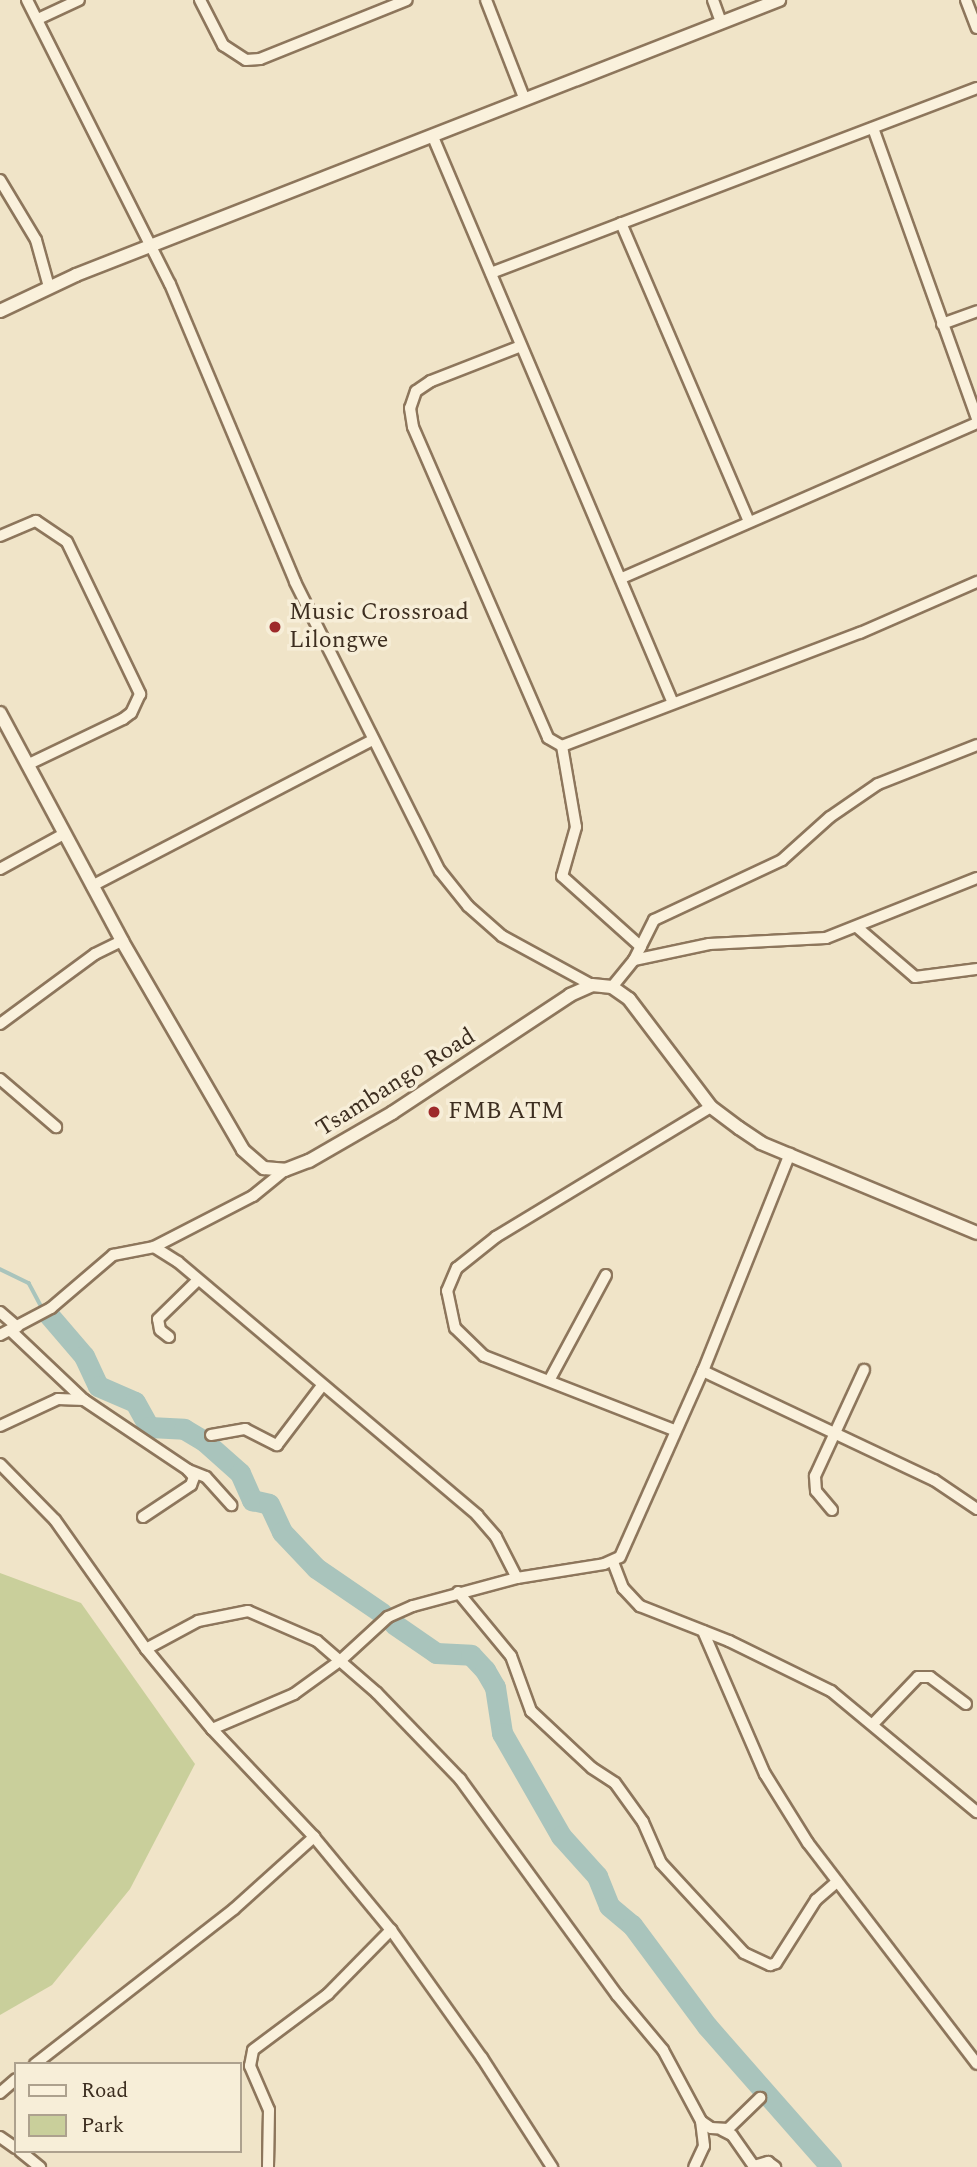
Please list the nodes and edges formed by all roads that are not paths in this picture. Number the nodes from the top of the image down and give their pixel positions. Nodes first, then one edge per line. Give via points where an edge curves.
1 (27, 0) edge
2 (79, 0) edge
3 (200, 0) edge
4 (407, 0) edge
5 (485, 0) edge
6 (713, 0) edge
7 (779, 0) edge
8 (966, 0) edge
9 (38, 19) junction
10 (721, 22) junction
11 (977, 28) edge
12 (977, 88) edge
13 (525, 100) junction
14 (873, 128) junction
15 (433, 137) junction
16 (0, 180) edge
17 (621, 223) junction
18 (150, 246) junction
19 (491, 273) junction
20 (49, 287) junction
21 (0, 310) edge
22 (977, 311) edge
23 (942, 324) junction
24 (521, 346) junction
25 (977, 420) edge
26 (748, 520) junction
27 (0, 537) edge
28 (622, 578) junction
29 (977, 582) edge
30 (673, 701) junction
31 (0, 713) edge
32 (373, 740) junction
33 (977, 745) edge
34 (562, 746) junction
35 (27, 765) junction
36 (64, 834) junction
37 (0, 869) edge
38 (977, 878) edge
39 (92, 886) junction
40 (858, 928) junction
41 (122, 941) junction
42 (640, 947) junction
43 (634, 960) junction
44 (977, 969) edge
45 (592, 985) junction
46 (612, 987) junction
47 (0, 1024) edge
48 (0, 1079) edge
49 (710, 1107) junction
50 (56, 1127) dead end
51 (790, 1154) junction
52 (285, 1170) junction
53 (977, 1233) edge
54 (154, 1247) junction
55 (606, 1275) dead end
56 (198, 1280) junction
57 (0, 1312) edge
58 (9, 1331) edge
59 (169, 1337) dead end
60 (864, 1370) dead end
61 (703, 1371) junction
62 (550, 1380) junction
63 (321, 1387) junction
64 (84, 1400) junction
65 (0, 1426) edge
66 (674, 1430) junction
67 (834, 1434) junction
68 (211, 1435) dead end
69 (0, 1464) edge
70 (188, 1470) junction
71 (975, 1503) edge
72 (231, 1505) dead end
73 (832, 1510) dead end
74 (143, 1517) dead end
75 (613, 1562) junction
76 (517, 1578) junction
77 (458, 1592) junction
78 (703, 1631) junction
79 (146, 1649) junction
80 (341, 1660) junction
81 (967, 1704) dead end
82 (873, 1724) junction
83 (212, 1729) junction
84 (977, 1812) edge
85 (314, 1837) junction
86 (837, 1882) junction
87 (391, 1930) junction
88 (39, 2062) edge
89 (977, 2064) edge
90 (14, 2081) edge
91 (0, 2093) edge
92 (760, 2098) dead end
93 (701, 2120) junction
94 (722, 2130) junction
95 (22, 2153) edge
96 (40, 2167) edge
97 (268, 2167) edge
98 (552, 2167) edge
99 (694, 2167) edge
100 (775, 2167) edge

1 - 9 street
2 - 9 street
3 - 4 street via 223,45 246,61
5 - 13 street
6 - 10 street
7 - 10 street
8 - 11 street
9 - 18 street
10 - 13 street
12 - 14 street
13 - 15 street
14 - 17 street
14 - 23 street
15 - 18 street
15 - 19 street
16 - 20 street via 36,240
17 - 19 street
17 - 26 street
18 - 20 street
18 - 32 street via 295,582
19 - 24 street
20 - 21 street
22 - 23 street
23 - 25 street
24 - 28 street
24 - 34 street via 431,381 416,391 410,408 413,427 548,738
25 - 26 street
26 - 28 street
27 - 35 street via 36,522 68,542 140,694 131,713 122,719
28 - 30 street
29 - 30 street via 860,632
30 - 34 street
31 - 35 street
32 - 39 street
32 - 45 street via 440,871 468,906 528,953
33 - 42 street via 878,785 830,817 782,860 654,920
34 - 42 street via 576,827 562,876
35 - 36 street
36 - 37 street
36 - 39 street
38 - 40 street
39 - 41 street
40 - 43 street via 806,941 709,944
40 - 44 street via 915,977
41 - 47 street via 94,954
41 - 52 street via 243,1150 264,1168
42 - 43 street
43 - 46 street
45 - 46 street
45 - 52 street, Tsambango Road via 392,1113
46 - 49 street via 629,999
48 - 50 street
49 - 51 street via 761,1143
49 - 62 street via 496,1237 457,1268 446,1303 462,1338 484,1356
51 - 53 street
51 - 61 street
52 - 54 street via 253,1196
54 - 56 street
54 - 58 street via 113,1255 51,1308
55 - 62 street
56 - 59 street via 158,1320 160,1330
56 - 63 street
57 - 58 street
58 - 64 street
60 - 67 street
61 - 66 street
61 - 67 street
62 - 66 street
63 - 68 street via 276,1445 245,1429
63 - 76 street via 477,1515 496,1537
64 - 65 street via 58,1399
64 - 70 street
66 - 75 street via 625,1549
67 - 71 street
67 - 73 street via 814,1483
69 - 79 street via 55,1520
70 - 72 street via 206,1477
70 - 74 street via 194,1477 191,1485
75 - 76 street
75 - 78 street via 623,1588 640,1606
76 - 77 street
77 - 80 street via 388,1617
77 - 86 street via 511,1656 531,1711 592,1768 615,1783 643,1822 661,1863 744,1953 776,1963 816,1900
78 - 82 street via 807,1677
78 - 86 street via 765,1774
79 - 80 street via 208,1617 247,1611 317,1641
79 - 83 street
80 - 83 street via 294,1694
80 - 93 street via 460,1779 617,1995 663,2050
81 - 82 street via 930,1677 918,1677
82 - 84 street
83 - 85 street
85 - 87 street
85 - 88 street via 234,1909
86 - 89 street
87 - 97 street via 328,1994 253,2050 250,2066 268,2110
87 - 98 street
90 - 91 street
92 - 94 street via 734,2126
93 - 94 street
93 - 99 street via 704,2146
94 - 100 street via 732,2134 751,2164 768,2162
95 - 96 street

